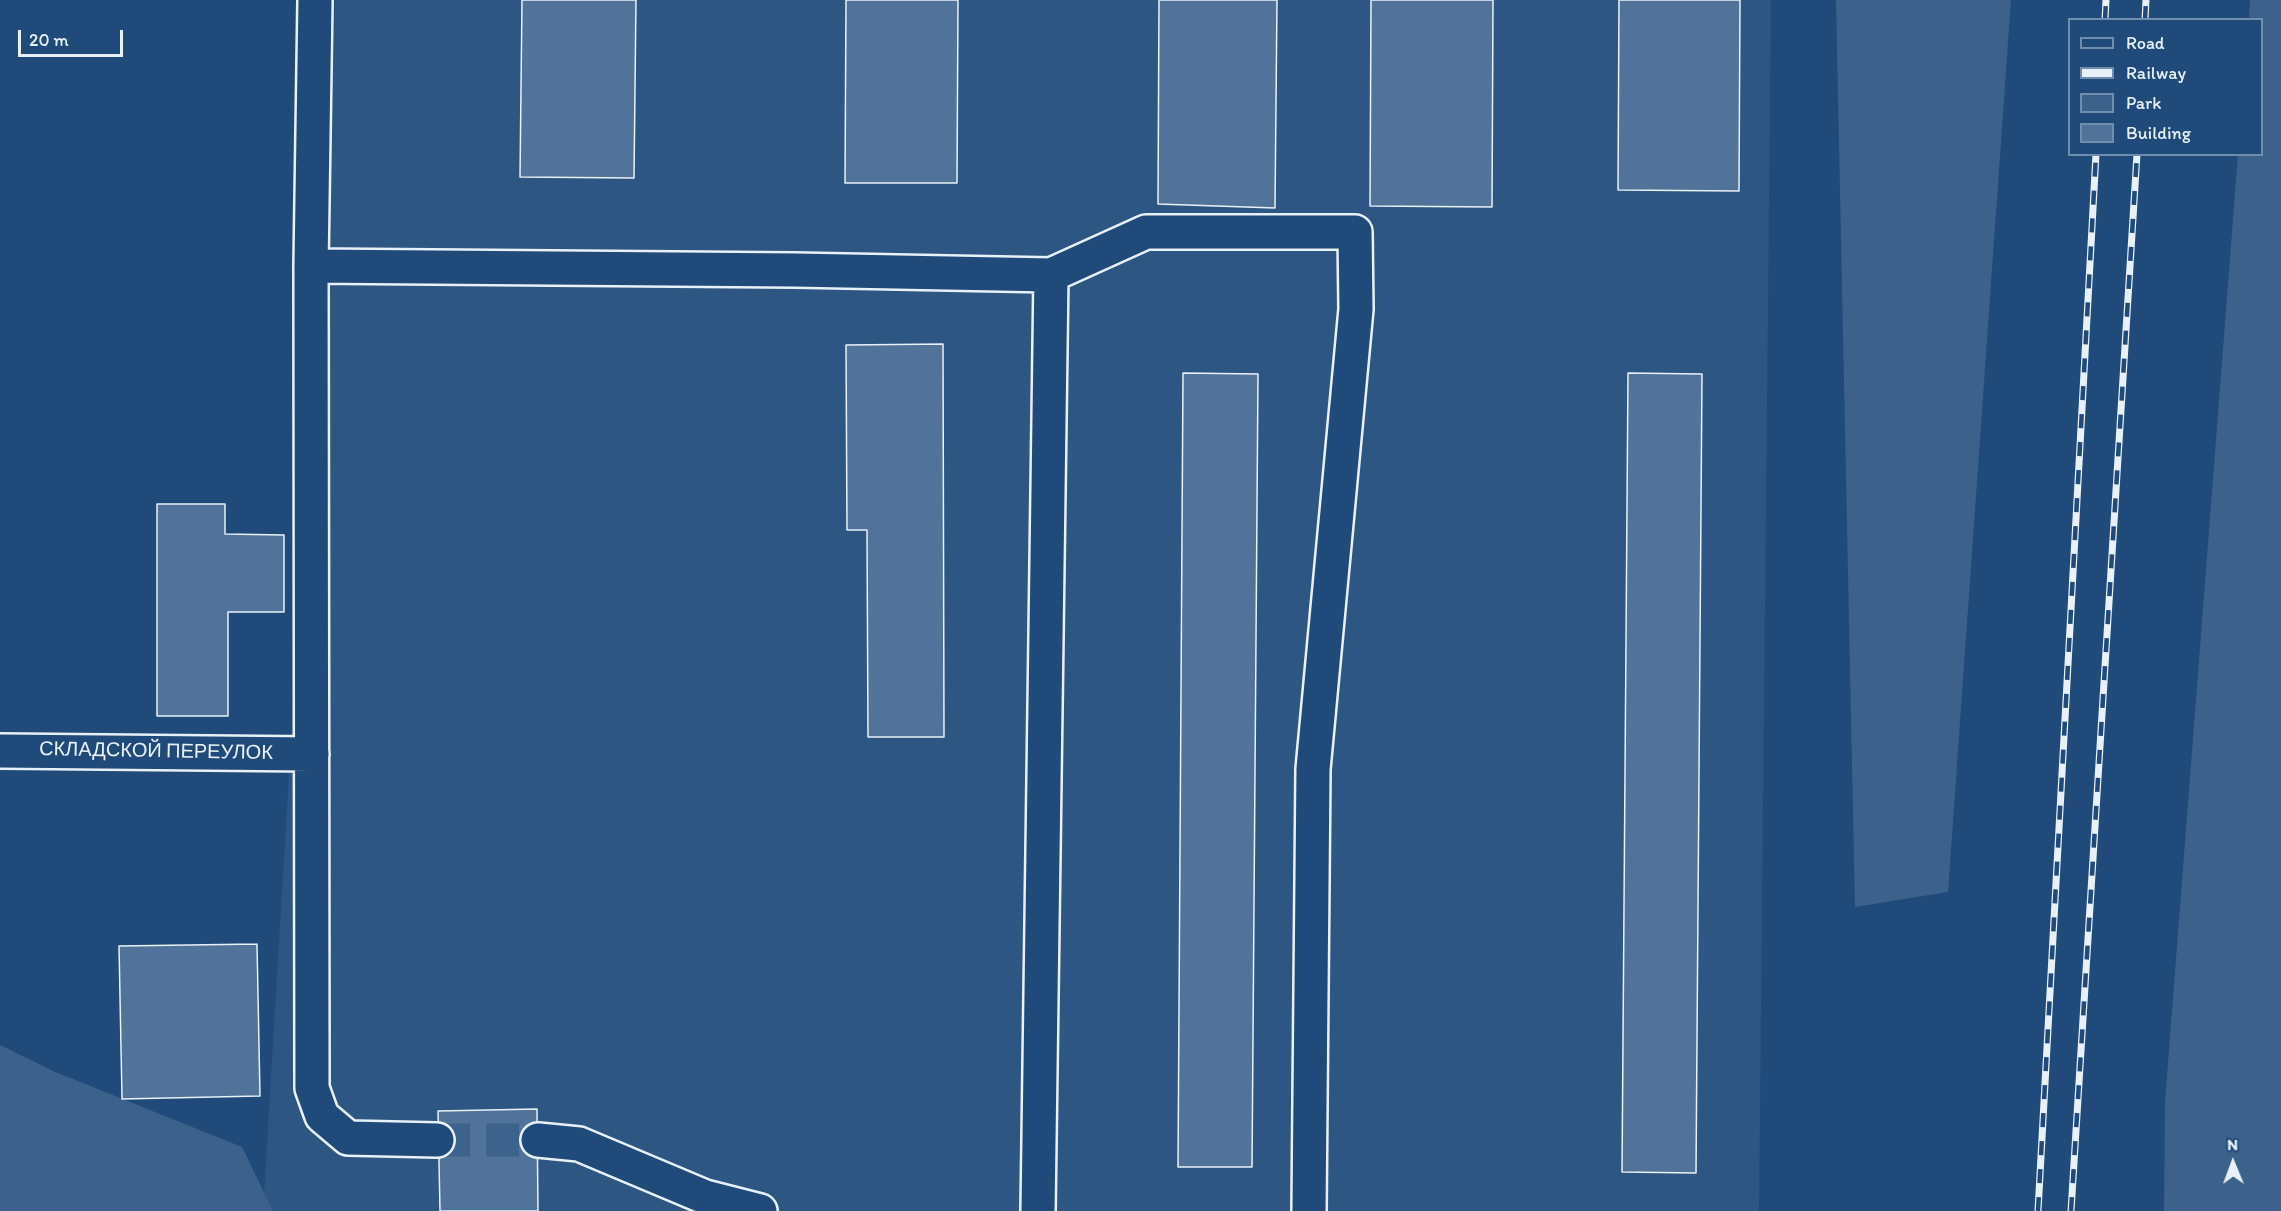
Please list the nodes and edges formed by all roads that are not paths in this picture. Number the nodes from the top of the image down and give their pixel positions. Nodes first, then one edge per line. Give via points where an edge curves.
1 (315, 0) edge
2 (311, 266) junction
3 (1051, 275) junction
4 (0, 751) edge
5 (312, 754) junction
6 (436, 1140) tunnel mouth
7 (538, 1140) tunnel mouth
8 (760, 1211) edge
9 (1038, 1211) edge
10 (1309, 1211) edge

1 - 2 street
2 - 3 street
2 - 5 street
3 - 9 street
3 - 10 street via 1146,232 1355,232 1356,309 1313,769
4 - 5 street, СКЛАДСКОЙ ПЕРЕУЛОК
5 - 6 street via 312,1088 322,1116 348,1138
7 - 8 street via 579,1144 705,1197

